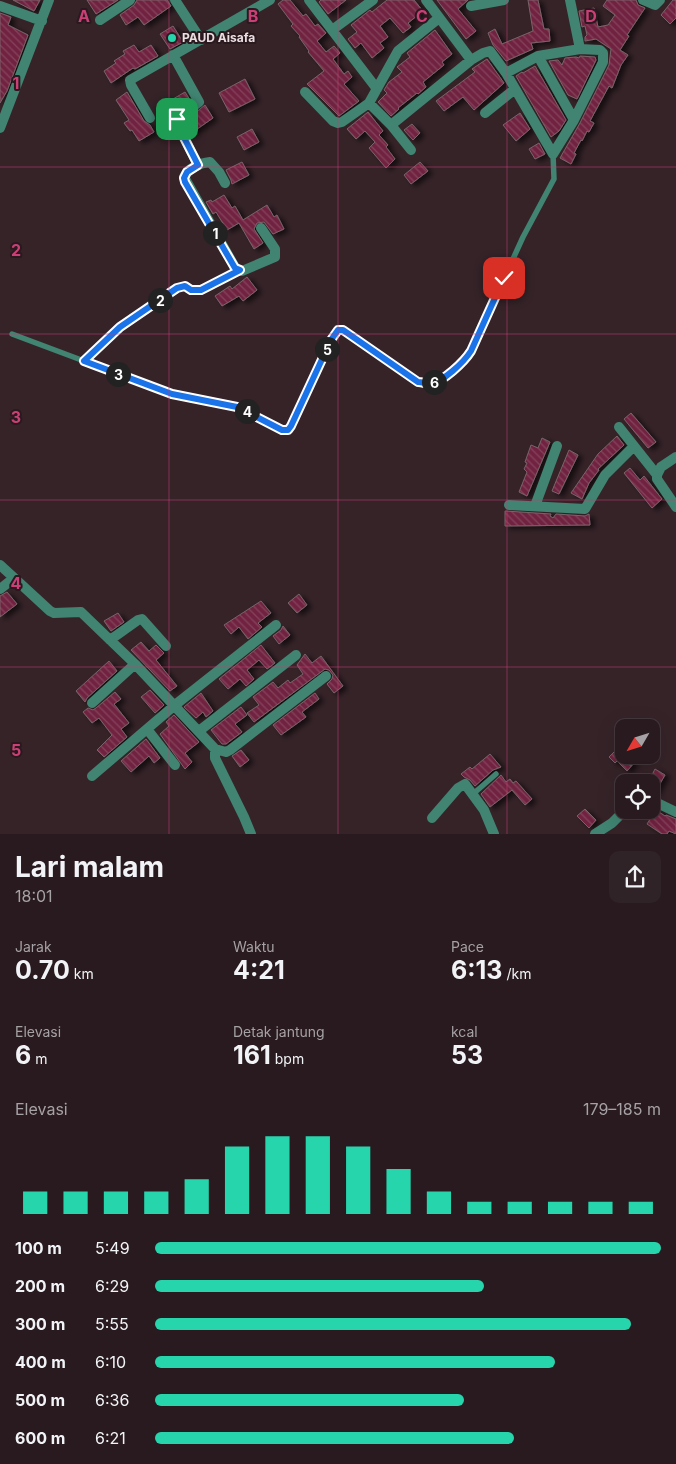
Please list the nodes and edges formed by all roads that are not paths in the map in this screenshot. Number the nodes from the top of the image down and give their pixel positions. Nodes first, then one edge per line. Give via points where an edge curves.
1 (49, 0) edge
2 (130, 0) edge
3 (175, 0) edge
4 (270, 0) edge
5 (309, 0) edge
6 (373, 0) edge
7 (426, 0) edge
8 (504, 0) edge
9 (570, 0) edge
10 (643, 0) edge
11 (660, 0) edge
12 (0, 6) edge
13 (471, 6) dead end
14 (439, 18) junction
15 (100, 20) dead end
16 (42, 21) junction
17 (332, 30) junction
18 (201, 40) junction
19 (580, 49) junction
20 (173, 55) junction
21 (538, 56) junction
22 (471, 60) junction
23 (506, 73) junction
24 (377, 89) junction
25 (515, 89) junction
26 (305, 92) dead end
27 (369, 103) junction
28 (4, 106) edge
29 (485, 113) dead end
30 (150, 118) dead end
31 (574, 120) junction
32 (391, 125) junction
33 (0, 128) edge
34 (411, 150) dead end
35 (554, 154) junction
36 (198, 165) junction
37 (225, 183) dead end
38 (261, 228) dead end
39 (240, 270) junction
40 (12, 334) dead end
41 (84, 361) junction
42 (619, 427) dead end
43 (557, 446) dead end
44 (634, 446) junction
45 (676, 457) edge
46 (657, 475) junction
47 (509, 505) dead end
48 (535, 506) junction
49 (676, 507) edge
50 (0, 565) edge
51 (14, 578) junction
52 (0, 589) edge
53 (276, 625) dead end
54 (110, 640) junction
55 (166, 646) dead end
56 (296, 655) dead end
57 (135, 664) junction
58 (326, 676) dead end
59 (92, 703) dead end
60 (175, 705) junction
61 (147, 729) junction
62 (199, 731) junction
63 (215, 749) junction
64 (175, 765) dead end
65 (496, 774) dead end
66 (92, 776) dead end
67 (473, 794) junction
68 (660, 804) edge
69 (676, 812) edge
70 (432, 818) dead end
71 (617, 819) edge
72 (250, 834) edge
73 (494, 834) edge
74 (595, 834) edge

1 - 16 street
2 - 15 street
3 - 18 street
4 - 18 street
5 - 17 street
6 - 17 street
7 - 14 street
8 - 13 street
9 - 19 street
10 - 11 street via 655,5
12 - 16 street
14 - 22 street
14 - 24 street via 398,51
16 - 28 street
17 - 24 street
18 - 20 street
19 - 21 street
19 - 31 street via 600,50 604,62
20 - 30 street via 129,82
20 - 36 street via 199,102 176,120
21 - 23 street
21 - 31 street
22 - 23 street via 490,51
22 - 32 street
23 - 25 street
24 - 27 street
25 - 29 street
25 - 35 street
26 - 27 street via 338,123
27 - 32 street
28 - 33 street
31 - 35 street
32 - 34 street
35 - 41 lane via 554,179 523,237 471,351 453,371 431,384 418,382 340,329 331,340 291,426 285,430 237,407 172,394
36 - 37 street via 211,162
36 - 39 street via 187,172 185,182 235,268
38 - 39 street via 276,255
39 - 41 lane via 201,290 185,286 177,288 120,327
40 - 41 lane
42 - 44 street
43 - 48 street
44 - 46 street
44 - 48 street via 606,475 585,509
45 - 46 street via 661,467
46 - 49 street via 657,480
47 - 48 street
50 - 51 street
51 - 52 street
51 - 54 street via 50,611 81,612
53 - 60 street
54 - 55 street via 142,619
54 - 57 street
56 - 62 street
57 - 59 street
57 - 60 street
58 - 63 street via 230,750
60 - 61 street
60 - 62 street
61 - 64 street
61 - 66 street
62 - 63 street
63 - 72 street via 215,758
65 - 67 lane
67 - 70 street via 467,784 463,784
67 - 73 street
68 - 69 street
71 - 74 street

